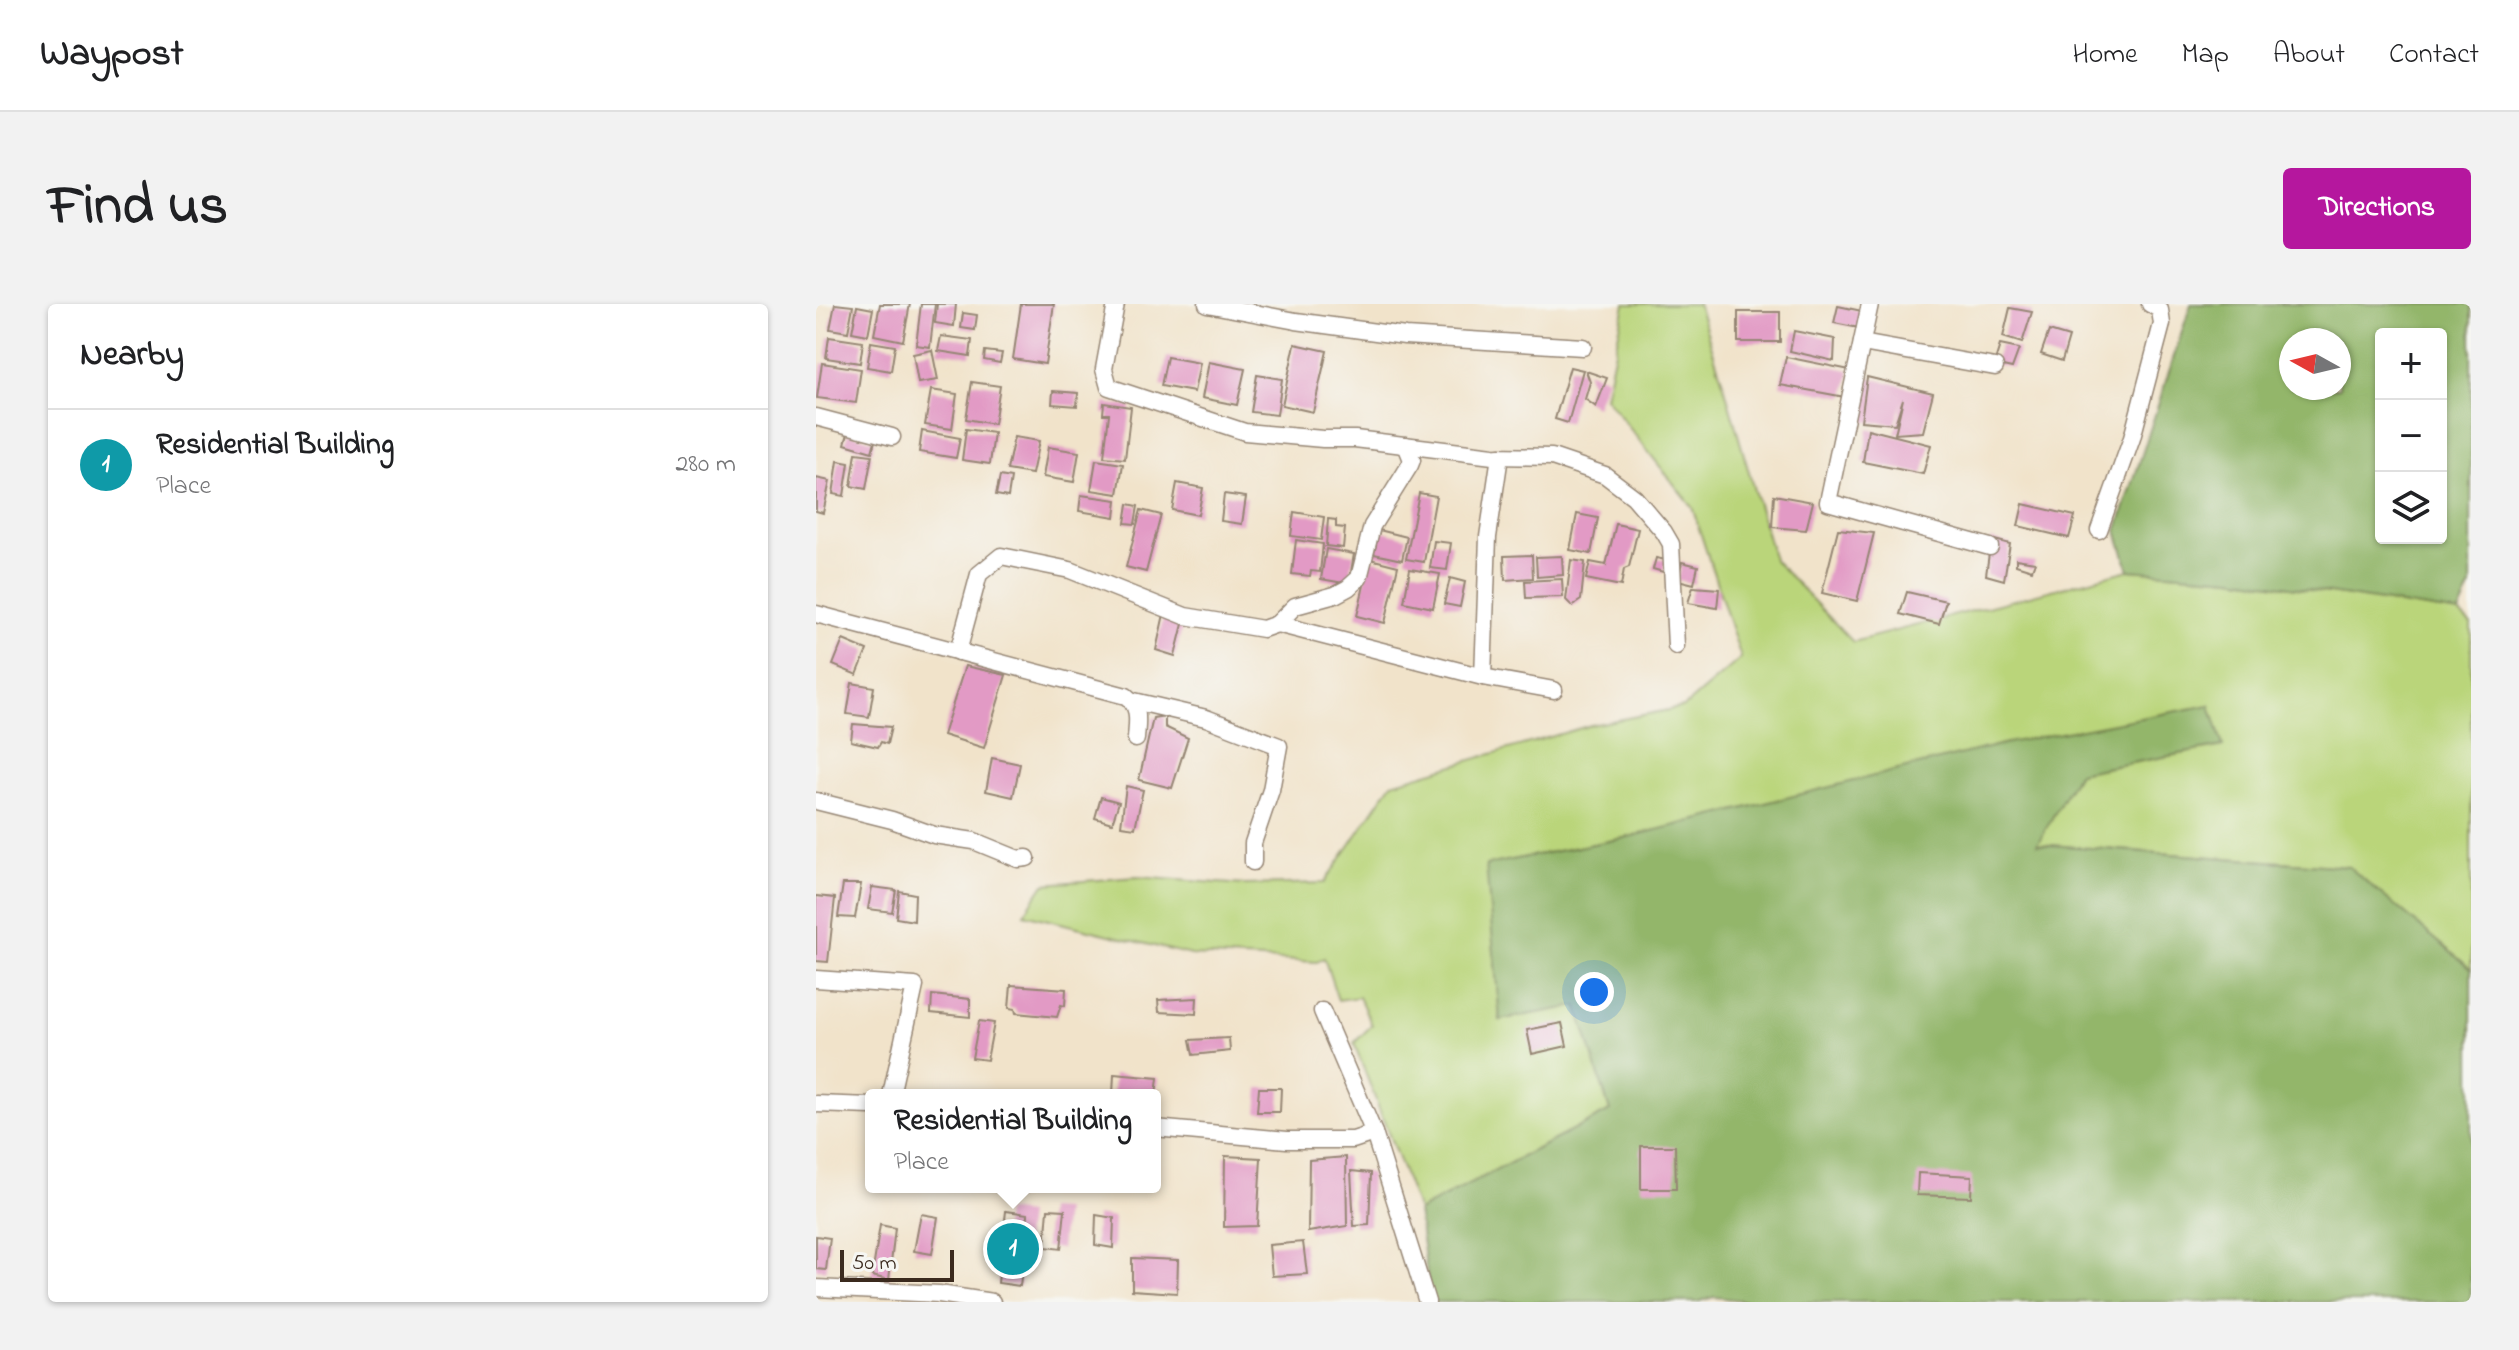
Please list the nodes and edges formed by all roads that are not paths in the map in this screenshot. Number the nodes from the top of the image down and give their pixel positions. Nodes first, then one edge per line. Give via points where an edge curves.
1 (1116, 304) edge
2 (1207, 304) edge
3 (1870, 304) edge
4 (2150, 304) edge
5 (1862, 343) junction
6 (1583, 347) dead end
7 (1995, 367) dead end
8 (816, 417) edge
9 (892, 437) dead end
10 (1406, 445) junction
11 (1500, 456) junction
12 (2099, 530) dead end
13 (1990, 547) dead end
14 (816, 614) edge
15 (1277, 624) junction
16 (1676, 646) dead end
17 (958, 652) junction
18 (1483, 677) junction
19 (1554, 690) dead end
20 (1134, 701) junction
21 (1136, 739) dead end
22 (816, 801) edge
23 (1027, 858) dead end
24 (1253, 862) dead end
25 (816, 979) edge
26 (1322, 1011) dead end
27 (892, 1089) edge
28 (816, 1104) edge
29 (865, 1106) edge
30 (1161, 1129) edge
31 (1374, 1133) junction
32 (816, 1288) edge
33 (992, 1302) edge
34 (1427, 1302) edge

1 - 10 street via 1104,369 1109,387 1245,432
2 - 6 street via 1405,336
3 - 5 street
4 - 12 street via 2160,310 2162,324 2132,438
5 - 7 street
5 - 13 street via 1828,502
8 - 9 street
10 - 11 street
10 - 15 street via 1412,460 1372,526 1359,578 1335,595 1295,606
11 - 16 street via 1552,457 1584,466 1634,497 1671,544
11 - 18 street via 1488,537
14 - 17 street
15 - 17 street via 1263,629 1185,616 1070,570 1001,556 979,574
15 - 18 street
17 - 20 street via 1113,691
18 - 19 street
20 - 21 street
20 - 24 street via 1206,718 1279,746 1253,843
22 - 23 street
25 - 27 street via 915,986
26 - 31 street
28 - 29 street
30 - 31 street via 1287,1140 1353,1140
31 - 34 street
32 - 33 street

